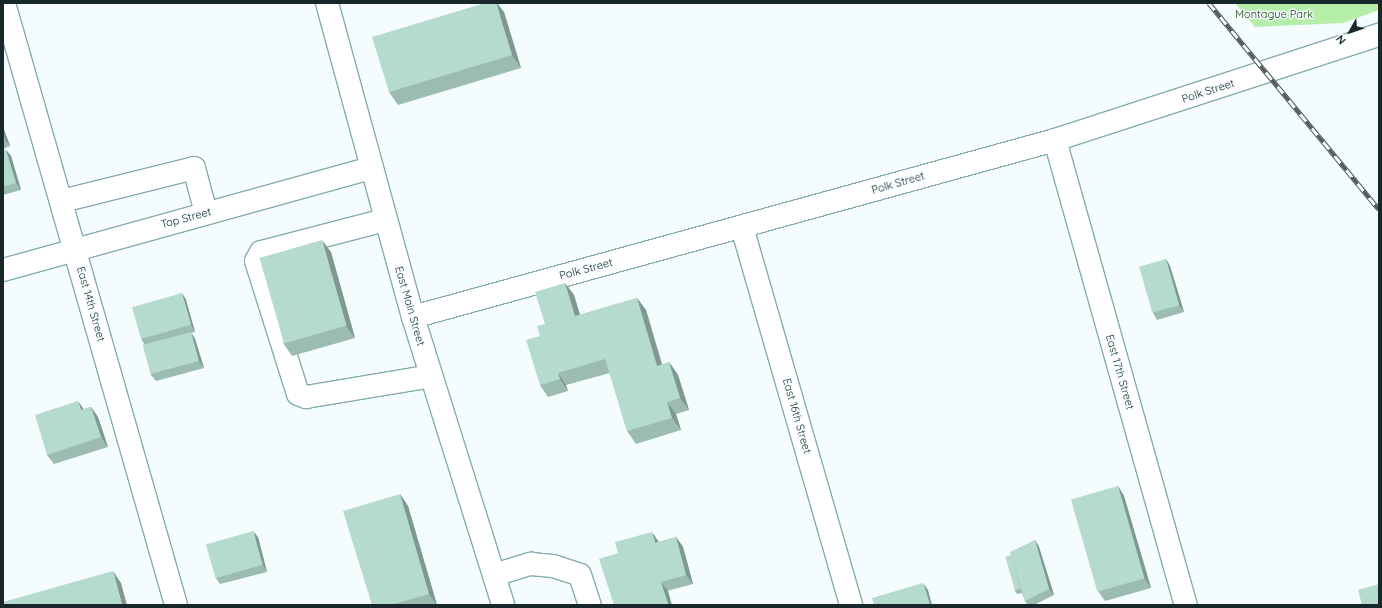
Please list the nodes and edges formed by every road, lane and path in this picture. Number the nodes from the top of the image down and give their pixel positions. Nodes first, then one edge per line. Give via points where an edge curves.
1 (4, 3) edge
2 (327, 3) edge
3 (1379, 35) edge
4 (1055, 140) junction
5 (370, 168) junction
6 (62, 202) junction
7 (206, 213) junction
8 (385, 220) junction
9 (742, 227) junction
10 (76, 249) junction
11 (3, 270) edge
12 (413, 317) junction
13 (431, 376) junction
14 (494, 575) junction
15 (176, 605) edge
16 (503, 605) edge
17 (590, 605) edge
18 (852, 605) edge
19 (1186, 605) edge

1 - 6 street, East 14th Street
2 - 5 street, East Main Street
3 - 4 street, Polk Street
4 - 9 street, Polk Street
4 - 19 street, East 17th Street
5 - 7 street, Top Street
5 - 8 street, East Main Street
6 - 7 street via 194,168
6 - 10 street, East 14th Street
7 - 10 street, Top Street
8 - 12 street, East Main Street
8 - 13 street via 261,252 256,261 298,394 306,397
9 - 12 street, Polk Street
9 - 18 street, East 16th Street
10 - 11 street, Top Street
10 - 15 street, East 14th Street
12 - 13 street, East Main Street
13 - 14 street, East Main Street
14 - 16 street, East Main Street
14 - 17 street via 531,564 553,566 580,575

